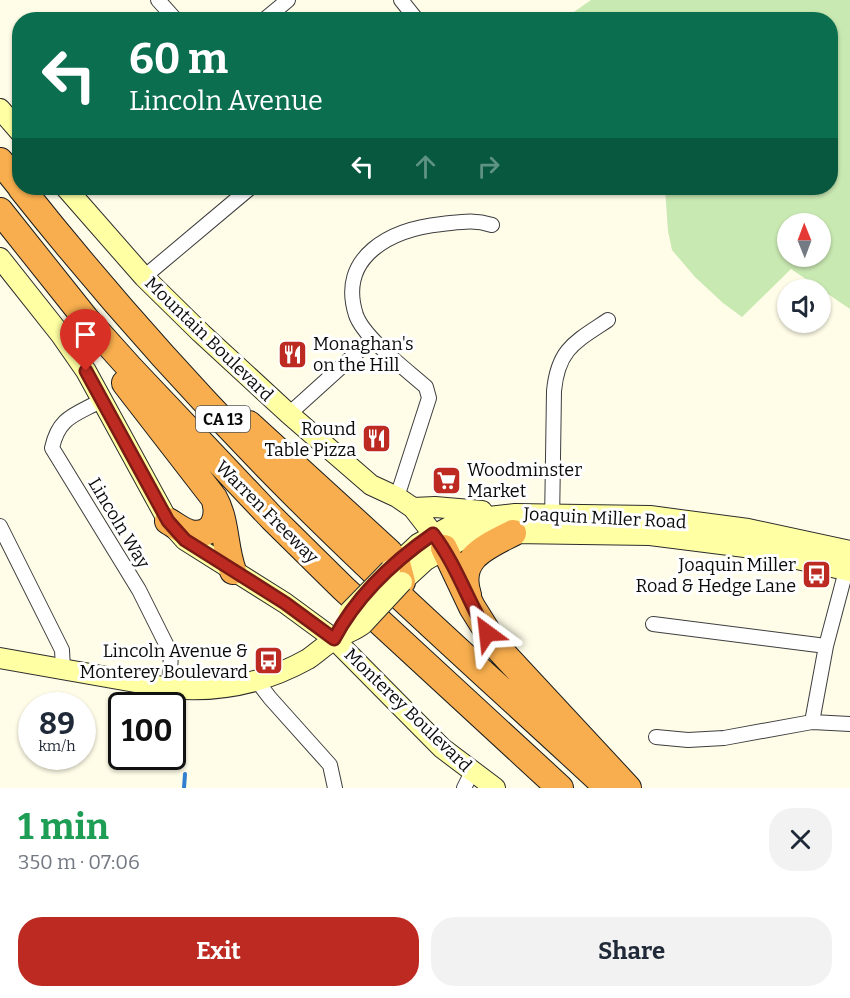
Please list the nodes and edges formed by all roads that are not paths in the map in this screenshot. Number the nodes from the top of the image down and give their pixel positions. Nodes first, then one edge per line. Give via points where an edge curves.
1 (158, 0) edge
2 (288, 0) edge
3 (401, 0) edge
4 (169, 12) edge
5 (274, 12) edge
6 (411, 12) edge
7 (0, 109) edge
8 (12, 123) edge
9 (0, 161) edge
10 (12, 177) edge
11 (27, 195) edge
12 (73, 195) edge
13 (242, 195) edge
14 (0, 211) edge
15 (492, 225) dead end
16 (0, 258) edge
17 (87, 267) junction
18 (144, 277) junction
19 (86, 319) junction
20 (608, 320) dead end
21 (372, 339) junction
22 (102, 400) junction
23 (289, 414) junction
24 (397, 497) junction
25 (214, 498) junction
26 (413, 508) junction
27 (551, 514) junction
28 (168, 521) junction
29 (514, 523) junction
30 (0, 526) edge
31 (552, 535) junction
32 (439, 541) junction
33 (849, 561) edge
34 (233, 571) junction
35 (396, 571) junction
36 (472, 607) junction
37 (653, 624) dead end
38 (334, 639) junction
39 (826, 646) junction
40 (0, 658) edge
41 (63, 669) junction
42 (257, 681) junction
43 (169, 688) junction
44 (812, 722) junction
45 (850, 724) edge
46 (656, 737) dead end
47 (468, 780) edge
48 (335, 788) edge
49 (495, 788) edge
50 (560, 788) edge
51 (608, 788) edge
52 (628, 788) edge

1 - 4 street
2 - 5 street
3 - 6 street
7 - 8 main road
9 - 10 highway, Warren Freeway / CA 13
11 - 17 highway, Warren Freeway / CA 13
12 - 18 main road, Mountain Boulevard
13 - 18 street
14 - 19 highway, Warren Freeway / CA 13
15 - 21 street via 476,220 420,226 387,239 370,252 357,267 351,290 357,317
16 - 22 main road, Monterey Boulevard via 61,335
17 - 35 highway via 375,538
17 - 51 highway, Warren Freeway / CA 13 via 295,495
18 - 23 main road, Mountain Boulevard
19 - 25 highway via 99,349
19 - 50 highway, Warren Freeway / CA 13 via 280,526
20 - 27 street via 576,342 556,371
21 - 23 street
21 - 24 street via 429,393
22 - 28 main road, Monterey Boulevard
22 - 43 street, Lincoln Way via 61,423 52,447 139,590 171,654
23 - 24 main road, Mountain Boulevard via 371,485
24 - 26 main road, Mountain Boulevard
25 - 28 highway via 218,515 205,531 190,533
25 - 34 highway via 223,517
26 - 29 main road via 435,507
26 - 32 main road, Mountain Boulevard
27 - 29 main road, Joaquin Miller Road
27 - 31 street
27 - 33 main road, Joaquin Miller Road via 650,516 748,529
28 - 34 main road, Monterey Boulevard via 185,540
29 - 31 main road, Joaquin Miller Road
29 - 32 main road, Joaquin Miller Road via 476,536
29 - 36 highway via 467,566 465,584
30 - 41 street via 62,650
31 - 33 main road, Joaquin Miller Road via 650,535
32 - 35 main road, Joaquin Miller Road via 426,560
32 - 36 highway
33 - 39 street
34 - 38 main road, Monterey Boulevard
35 - 38 main road, Joaquin Miller Road, bridge
36 - 52 highway via 503,654
37 - 39 street
38 - 42 main road via 308,658
38 - 47 main road, Monterey Boulevard via 442,748
39 - 44 street
40 - 41 main road
41 - 43 main road
42 - 43 main road via 217,688
42 - 48 street via 330,765
44 - 45 street
44 - 46 street via 724,738
47 - 49 main road, Monterey Boulevard

